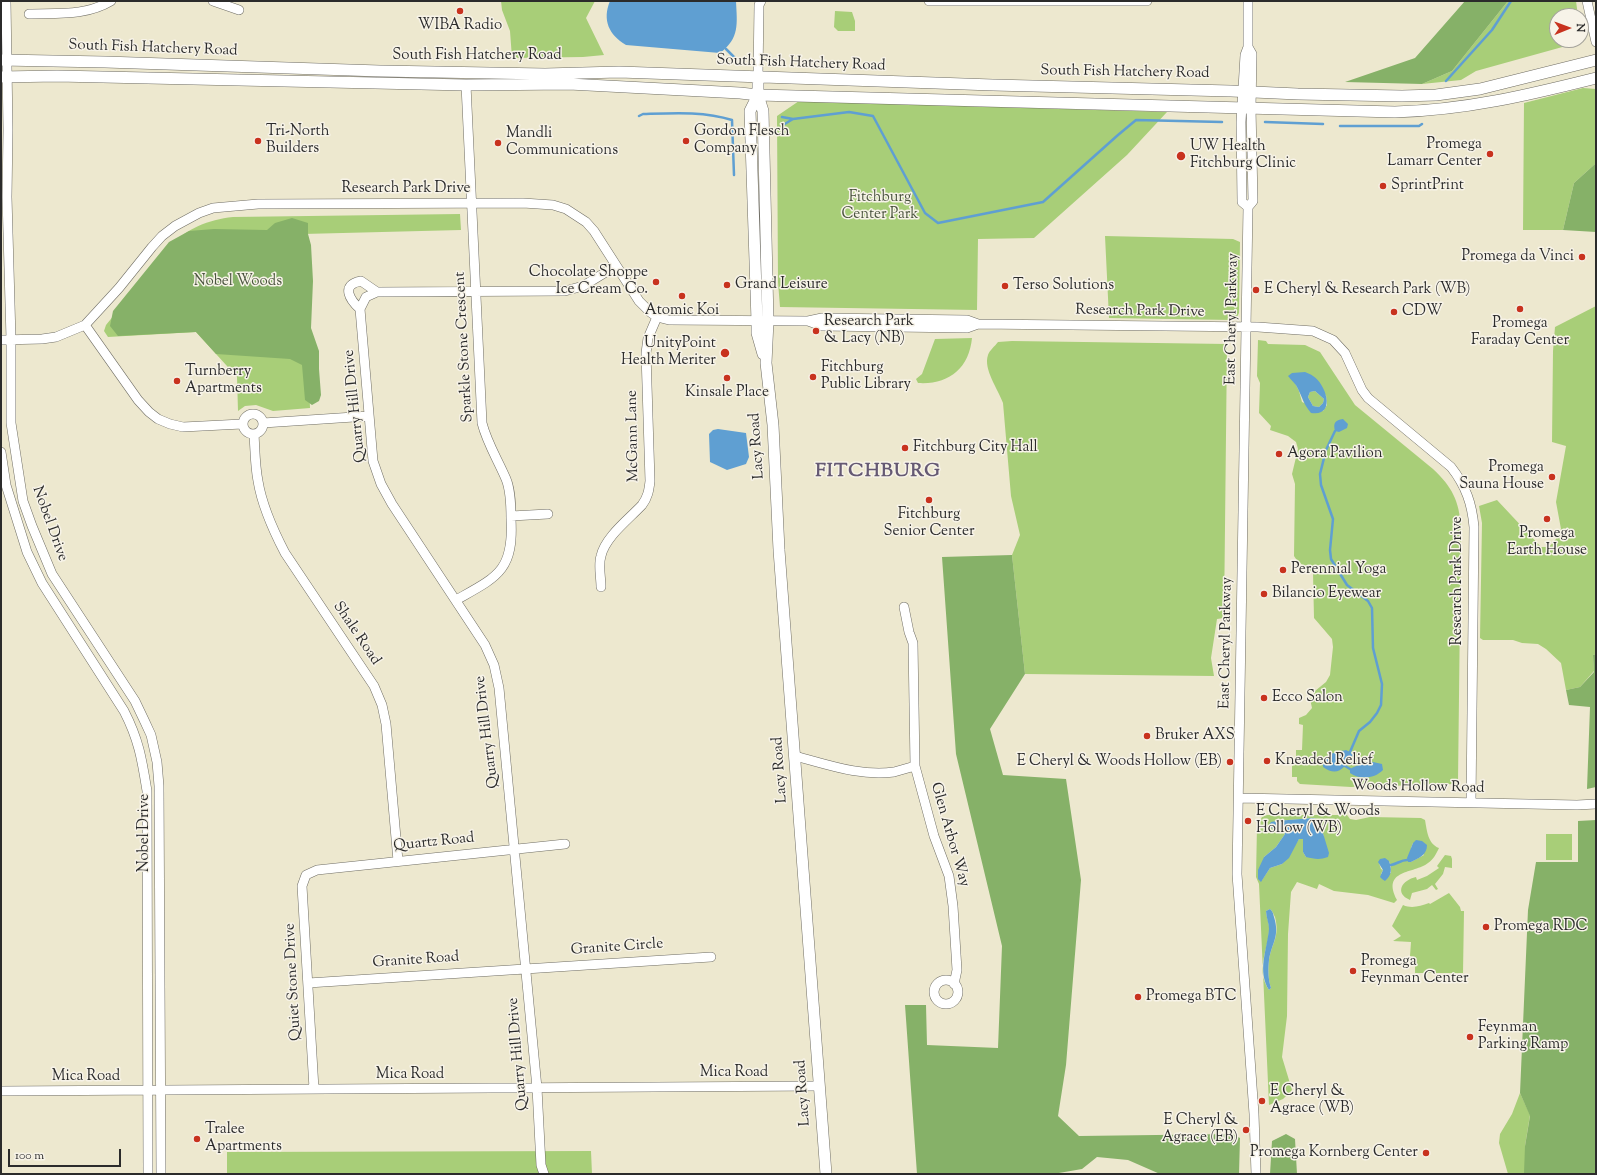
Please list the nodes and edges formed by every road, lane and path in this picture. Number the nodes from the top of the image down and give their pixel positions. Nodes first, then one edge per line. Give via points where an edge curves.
1 (6, 1) edge
2 (111, 1) edge
3 (213, 1) edge
4 (929, 1) edge
5 (1147, 1) edge
6 (1248, 1) edge
7 (1587, 1) edge
8 (759, 2) edge
9 (239, 10) dead end
10 (30, 14) dead end
11 (1596, 42) edge
12 (4, 60) edge
13 (1596, 60) edge
14 (4, 77) edge
15 (758, 77) junction
16 (1596, 78) edge
17 (466, 85) junction
18 (1247, 92) junction
19 (758, 95) junction
20 (1247, 108) junction
21 (471, 204) junction
22 (616, 266) junction
23 (377, 292) junction
24 (475, 292) junction
25 (360, 309) junction
26 (657, 317) junction
27 (762, 321) junction
28 (85, 325) junction
29 (1247, 327) junction
30 (1, 340) edge
31 (11, 340) junction
32 (369, 416) junction
33 (263, 423) junction
34 (242, 424) junction
35 (254, 434) junction
36 (1, 452) edge
37 (548, 514) dead end
38 (511, 516) junction
39 (601, 587) dead end
40 (456, 600) junction
41 (904, 608) dead end
42 (795, 756) junction
43 (915, 766) junction
44 (1239, 798) junction
45 (1471, 803) junction
46 (1596, 804) edge
47 (565, 844) dead end
48 (515, 849) junction
49 (398, 861) junction
50 (306, 875) joint
51 (711, 957) dead end
52 (526, 968) junction
53 (147, 981) junction
54 (160, 981) junction
55 (308, 983) junction
56 (954, 984) dead end
57 (819, 1086) junction
58 (537, 1088) junction
59 (314, 1090) junction
60 (148, 1091) junction
61 (160, 1091) junction
62 (1, 1092) edge
63 (148, 1174) edge
64 (161, 1174) edge
65 (544, 1174) edge
66 (826, 1174) edge
67 (1256, 1174) edge

1 - 12 street, Nobel Drive
2 - 10 street via 75,13
3 - 9 street
4 - 5 street
6 - 18 street, East Cheryl Parkway via 1248,47 1252,54
7 - 11 street
8 - 15 street, Lacy Road
12 - 14 street, Nobel Drive
12 - 15 main road, South Fish Hatchery Road via 329,70 545,74 619,72
13 - 18 main road, South Fish Hatchery Road via 1480,89 1436,95
14 - 17 main road, South Fish Hatchery Road
14 - 31 street, Nobel Drive via 8,130
15 - 18 main road, South Fish Hatchery Road
15 - 19 main road, Lacy Road
16 - 20 main road, South Fish Hatchery Road via 1512,98 1438,110 1395,112
17 - 19 main road, South Fish Hatchery Road via 569,84
17 - 21 street, Sparkle Stone Crescent
18 - 20 street, East Cheryl Parkway
19 - 20 main road, South Fish Hatchery Road
19 - 27 main road, Lacy Road via 750,111
20 - 29 street, East Cheryl Parkway via 1242,202 1248,207
21 - 22 street, Research Park Drive via 540,203 566,209 590,227
21 - 24 street, Sparkle Stone Crescent
21 - 28 street, Research Park Drive via 258,204 213,208 188,218 162,236
22 - 24 street via 583,286 565,292
22 - 26 street, Research Park Drive via 639,301
23 - 24 street
23 - 25 street via 366,297
23 - 25 street via 361,281 351,285 348,290 349,297
24 - 38 street, Sparkle Stone Crescent via 482,423 506,480
25 - 32 street, Quarry Hill Drive
26 - 27 street, Research Park Drive via 677,321
26 - 39 street, McGann Lane via 648,338 646,353 649,490 642,505 609,539 602,551
27 - 29 street, Research Park Drive via 808,321 822,326 967,328 978,324
27 - 42 main road, Lacy Road via 772,424
28 - 31 street, Research Park Drive via 56,337
28 - 34 street via 138,400 158,419 183,427 196,428
29 - 44 street, East Cheryl Parkway
29 - 45 street, Research Park Drive via 1313,331 1333,340 1345,353 1368,398 1451,467 1468,493 1474,528
30 - 31 street, Research Park Drive
31 - 54 street, Nobel Drive via 11,423 23,500 32,526 52,574 135,701 151,735 159,786
32 - 33 street
32 - 40 street, Quarry Hill Drive via 373,461 381,484
33 - 34 street via 254,413 245,418
33 - 35 street via 261,430
34 - 35 street via 247,432
35 - 49 street, Shale Road via 257,479 262,501 276,536 374,686 382,705 386,724
36 - 53 street, Nobel Drive via 6,485 27,552 42,583 124,711 139,745 147,791
37 - 38 street
38 - 40 street, Sparkle Stone Crescent via 511,545 508,559 500,572 483,586
40 - 48 street, Quarry Hill Drive via 485,645 494,665 500,695
41 - 43 street, Glen Arbor Way via 913,643
42 - 43 street, Glen Arbor Way via 873,773 893,772
42 - 57 main road, Lacy Road
43 - 56 street, Glen Arbor Way via 934,836 949,876 957,970
44 - 45 street, Woods Hollow Road
44 - 67 street, East Cheryl Parkway via 1238,892 1255,1120
45 - 46 street, Woods Hollow Road
47 - 48 street, Quartz Road
48 - 49 street, Quartz Road
48 - 52 street, Quarry Hill Drive
49 - 50 street, Quartz Road via 317,870
50 - 55 street, Quiet Stone Drive via 302,886
51 - 52 street, Granite Circle
52 - 55 street, Granite Road
52 - 58 street, Quarry Hill Drive
53 - 54 street
53 - 60 street, Nobel Drive
54 - 61 street, Nobel Drive
55 - 59 street, Quiet Stone Drive
57 - 58 street, Mica Road
57 - 66 main road, Lacy Road
58 - 59 street, Mica Road
58 - 65 street, Quarry Hill Drive via 541,1165
59 - 61 street, Mica Road
60 - 61 street, Mica Road
60 - 62 street, Mica Road
60 - 63 street, Nobel Drive
61 - 64 street, Nobel Drive

